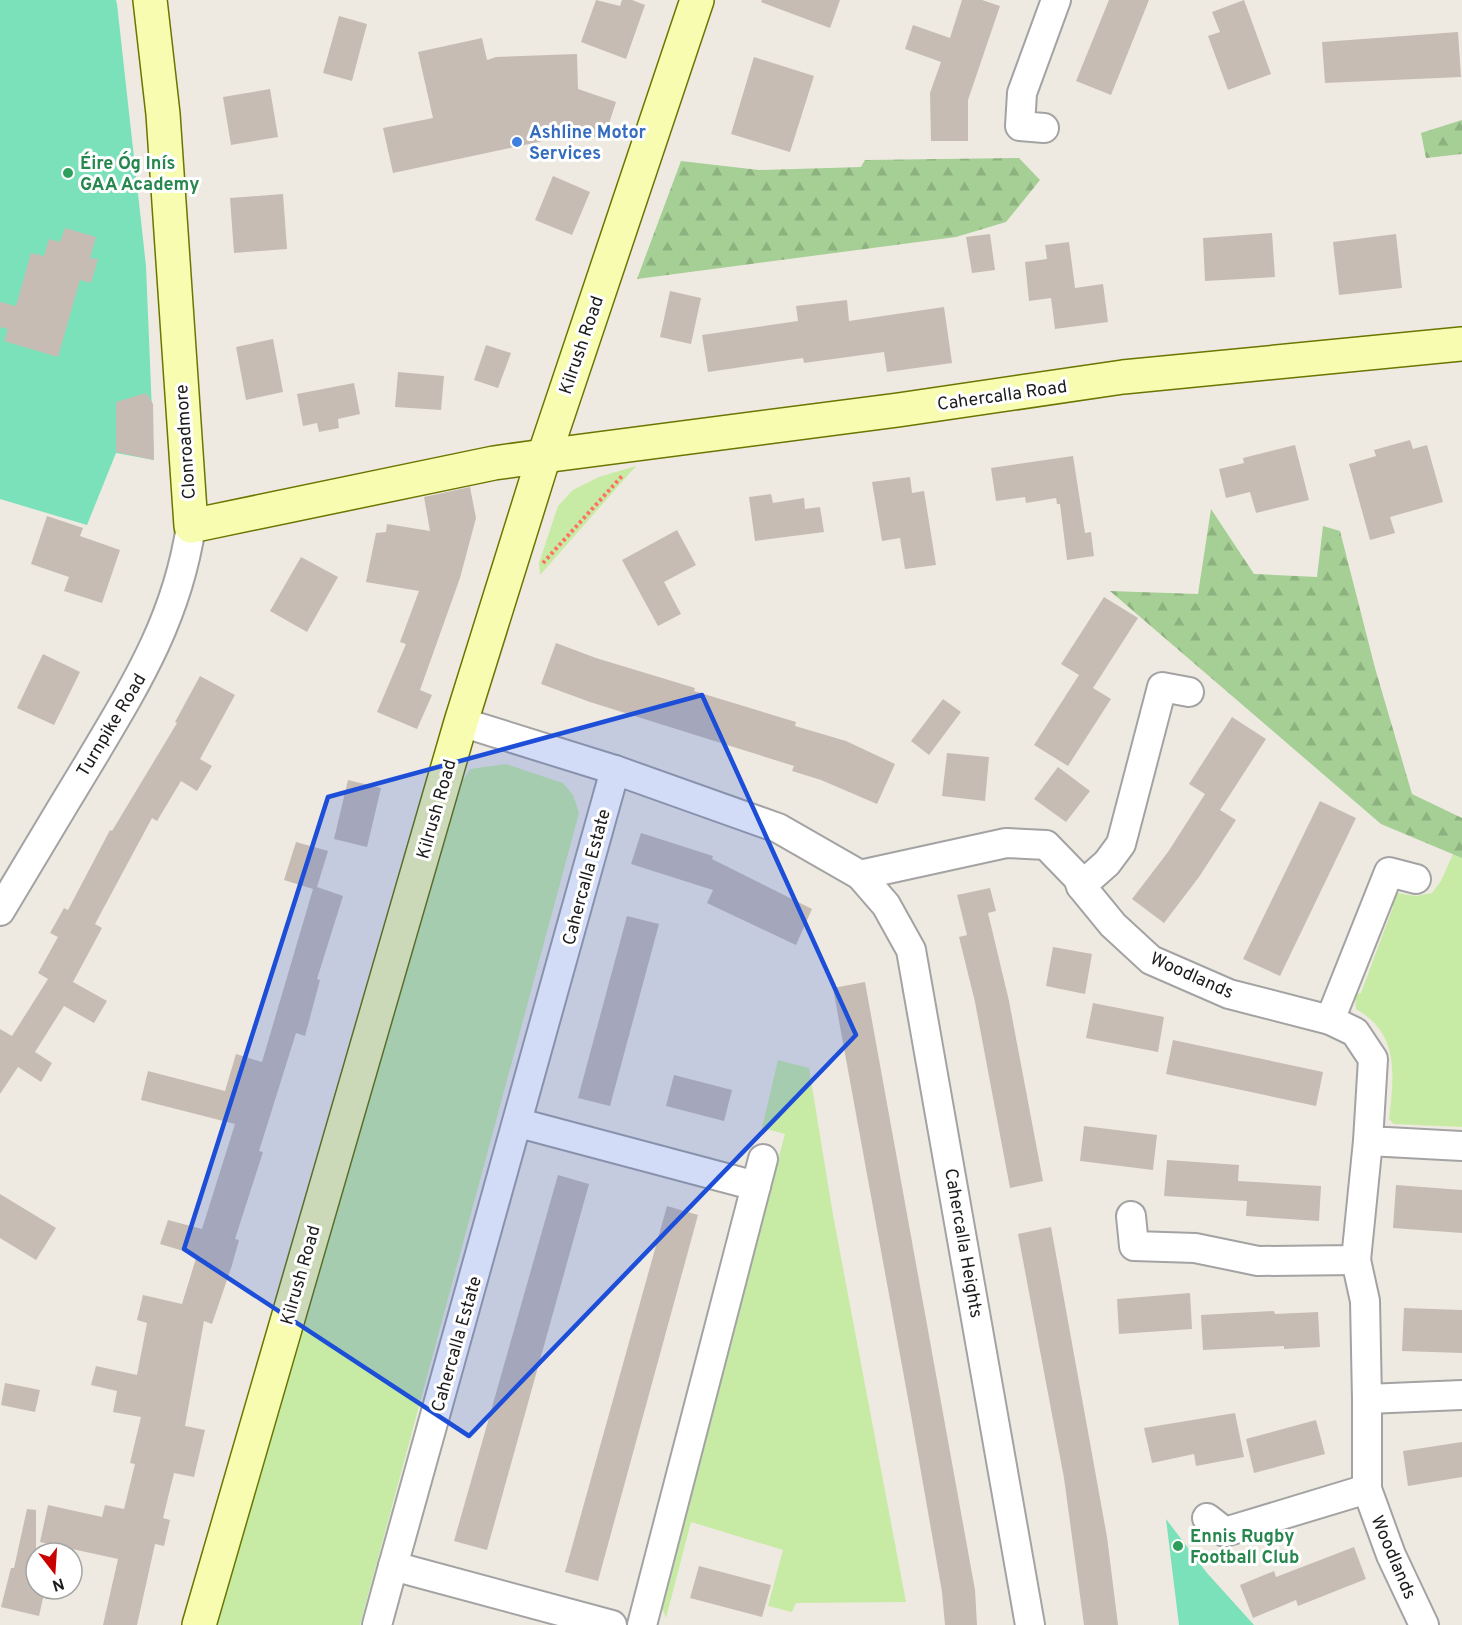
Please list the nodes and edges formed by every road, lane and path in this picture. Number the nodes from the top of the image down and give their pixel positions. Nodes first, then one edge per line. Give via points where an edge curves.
1 (150, 0) edge
2 (698, 0) edge
3 (1056, 0) edge
4 (1044, 128) dead end
5 (1462, 344) edge
6 (544, 456) junction
7 (191, 526) junction
8 (1189, 692) dead end
9 (461, 722) junction
10 (615, 770) junction
11 (860, 875) junction
12 (1416, 879) dead end
13 (1081, 886) junction
14 (0, 911) edge
15 (1330, 1020) junction
16 (519, 1122) junction
17 (1368, 1141) junction
18 (1462, 1146) edge
19 (763, 1159) dead end
20 (756, 1186) junction
21 (1131, 1216) dead end
22 (1356, 1260) junction
23 (1462, 1395) edge
24 (1367, 1399) junction
25 (1367, 1489) junction
26 (1207, 1518) dead end
27 (393, 1566) junction
28 (199, 1625) edge
29 (377, 1625) edge
30 (612, 1625) edge
31 (642, 1625) edge
32 (1030, 1625) edge
33 (1424, 1625) edge

1 - 7 street, Clonroadmore via 163,114
2 - 6 street, Kilrush Road
3 - 4 street via 1022,93 1020,126
5 - 6 street, Cahercalla Road via 1123,377
6 - 7 street, Clonroadmore
6 - 9 street, Kilrush Road
7 - 14 street, Turnpike Road via 180,578 153,653
8 - 13 street via 1162,687 1121,844
9 - 10 street
9 - 28 street, Kilrush Road
10 - 11 street via 778,828
10 - 16 street, Cahercalla Estate
11 - 13 street, Woodlands via 1006,843 1046,845
11 - 32 street, Cahercalla Heights via 886,905 911,950
12 - 15 street via 1389,872
13 - 15 street, Woodlands via 1113,925 1151,960 1229,994
15 - 17 street, Woodlands via 1355,1032 1373,1059
16 - 20 street
16 - 27 street, Cahercalla Estate
17 - 18 street
17 - 22 street, Woodlands
19 - 20 street
20 - 31 street
21 - 22 street via 1134,1246 1196,1248 1258,1261
22 - 24 street, Woodlands via 1365,1301
23 - 24 street
24 - 25 street, Woodlands
25 - 26 street via 1225,1532
25 - 33 street, Woodlands
27 - 29 street, Cahercalla Estate
27 - 30 street

